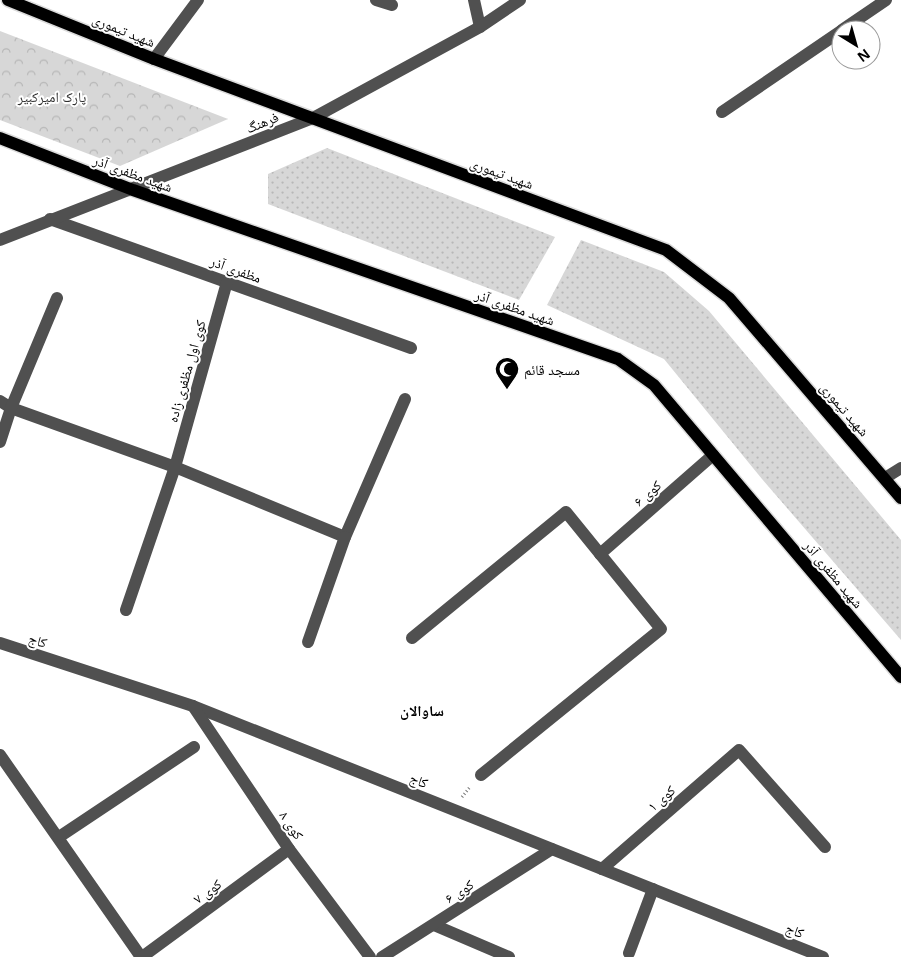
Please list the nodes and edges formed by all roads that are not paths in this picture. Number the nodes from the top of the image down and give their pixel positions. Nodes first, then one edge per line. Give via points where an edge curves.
1 (8, 0) edge
2 (198, 0) edge
3 (376, 0) edge
4 (474, 0) edge
5 (520, 0) edge
6 (886, 0) edge
7 (392, 5) dead end
8 (856, 20) edge
9 (480, 27) junction
10 (831, 37) edge
11 (154, 58) junction
12 (722, 112) dead end
13 (313, 118) junction
14 (0, 138) edge
15 (133, 190) junction
16 (50, 219) junction
17 (0, 240) edge
18 (227, 282) junction
19 (57, 298) dead end
20 (411, 348) dead end
21 (404, 399) dead end
22 (6, 405) edge
23 (0, 442) edge
24 (713, 455) junction
25 (175, 467) junction
26 (901, 468) edge
27 (885, 478) junction
28 (901, 498) edge
29 (345, 537) junction
30 (600, 554) junction
31 (126, 610) dead end
32 (412, 638) dead end
33 (308, 642) dead end
34 (0, 643) edge
35 (901, 677) edge
36 (193, 706) junction
37 (194, 747) dead end
38 (0, 755) edge
39 (481, 775) road end
40 (59, 837) junction
41 (290, 848) junction
42 (825, 848) dead end
43 (552, 849) junction
44 (602, 869) junction
45 (653, 889) junction
46 (434, 925) junction
47 (630, 953) dead end
48 (142, 957) edge
49 (370, 957) edge
50 (382, 957) edge
51 (509, 957) edge
52 (823, 957) edge

1 - 11 main road, شهید تیموری
2 - 11 street
3 - 7 street
4 - 9 street
5 - 9 street, فرهنگ
6 - 8 street
9 - 13 street, فرهنگ
10 - 12 street
11 - 13 main road, شهید تیموری
13 - 15 street, فرهنگ
13 - 27 main road, شهید تیموری via 666,250 729,298
14 - 15 main road, شهید مظفری آذر
15 - 16 street, فرهنگ
15 - 24 main road, شهید مظفری آذر via 618,359 654,385
16 - 17 street, فرهنگ
16 - 18 street, مظفری آذر
18 - 20 street, مظفری آذر
18 - 25 street, کوی اول مظفری زاده
19 - 22 street
21 - 29 street
22 - 23 street
22 - 25 street
24 - 30 street, کوی ۶
24 - 35 main road, شهید مظفری آذر
25 - 29 street
25 - 31 street, کوی اول مظفری زاده
26 - 27 street
27 - 28 main road, شهید تیموری
29 - 33 street
30 - 32 street via 566,512
30 - 39 street via 661,629
34 - 36 street, کاج
36 - 41 street, کوی ۸
36 - 43 street, کاج
37 - 40 street
38 - 40 street
40 - 48 street
41 - 48 street, کوی ۷
41 - 49 street, کوی ۸
42 - 44 street, کوی ۱ via 739,750
43 - 44 street, کاج
43 - 46 street, کوی ۶
44 - 45 street, کاج
45 - 47 street
45 - 52 street, کاج
46 - 50 street, کوی ۶
46 - 51 street

